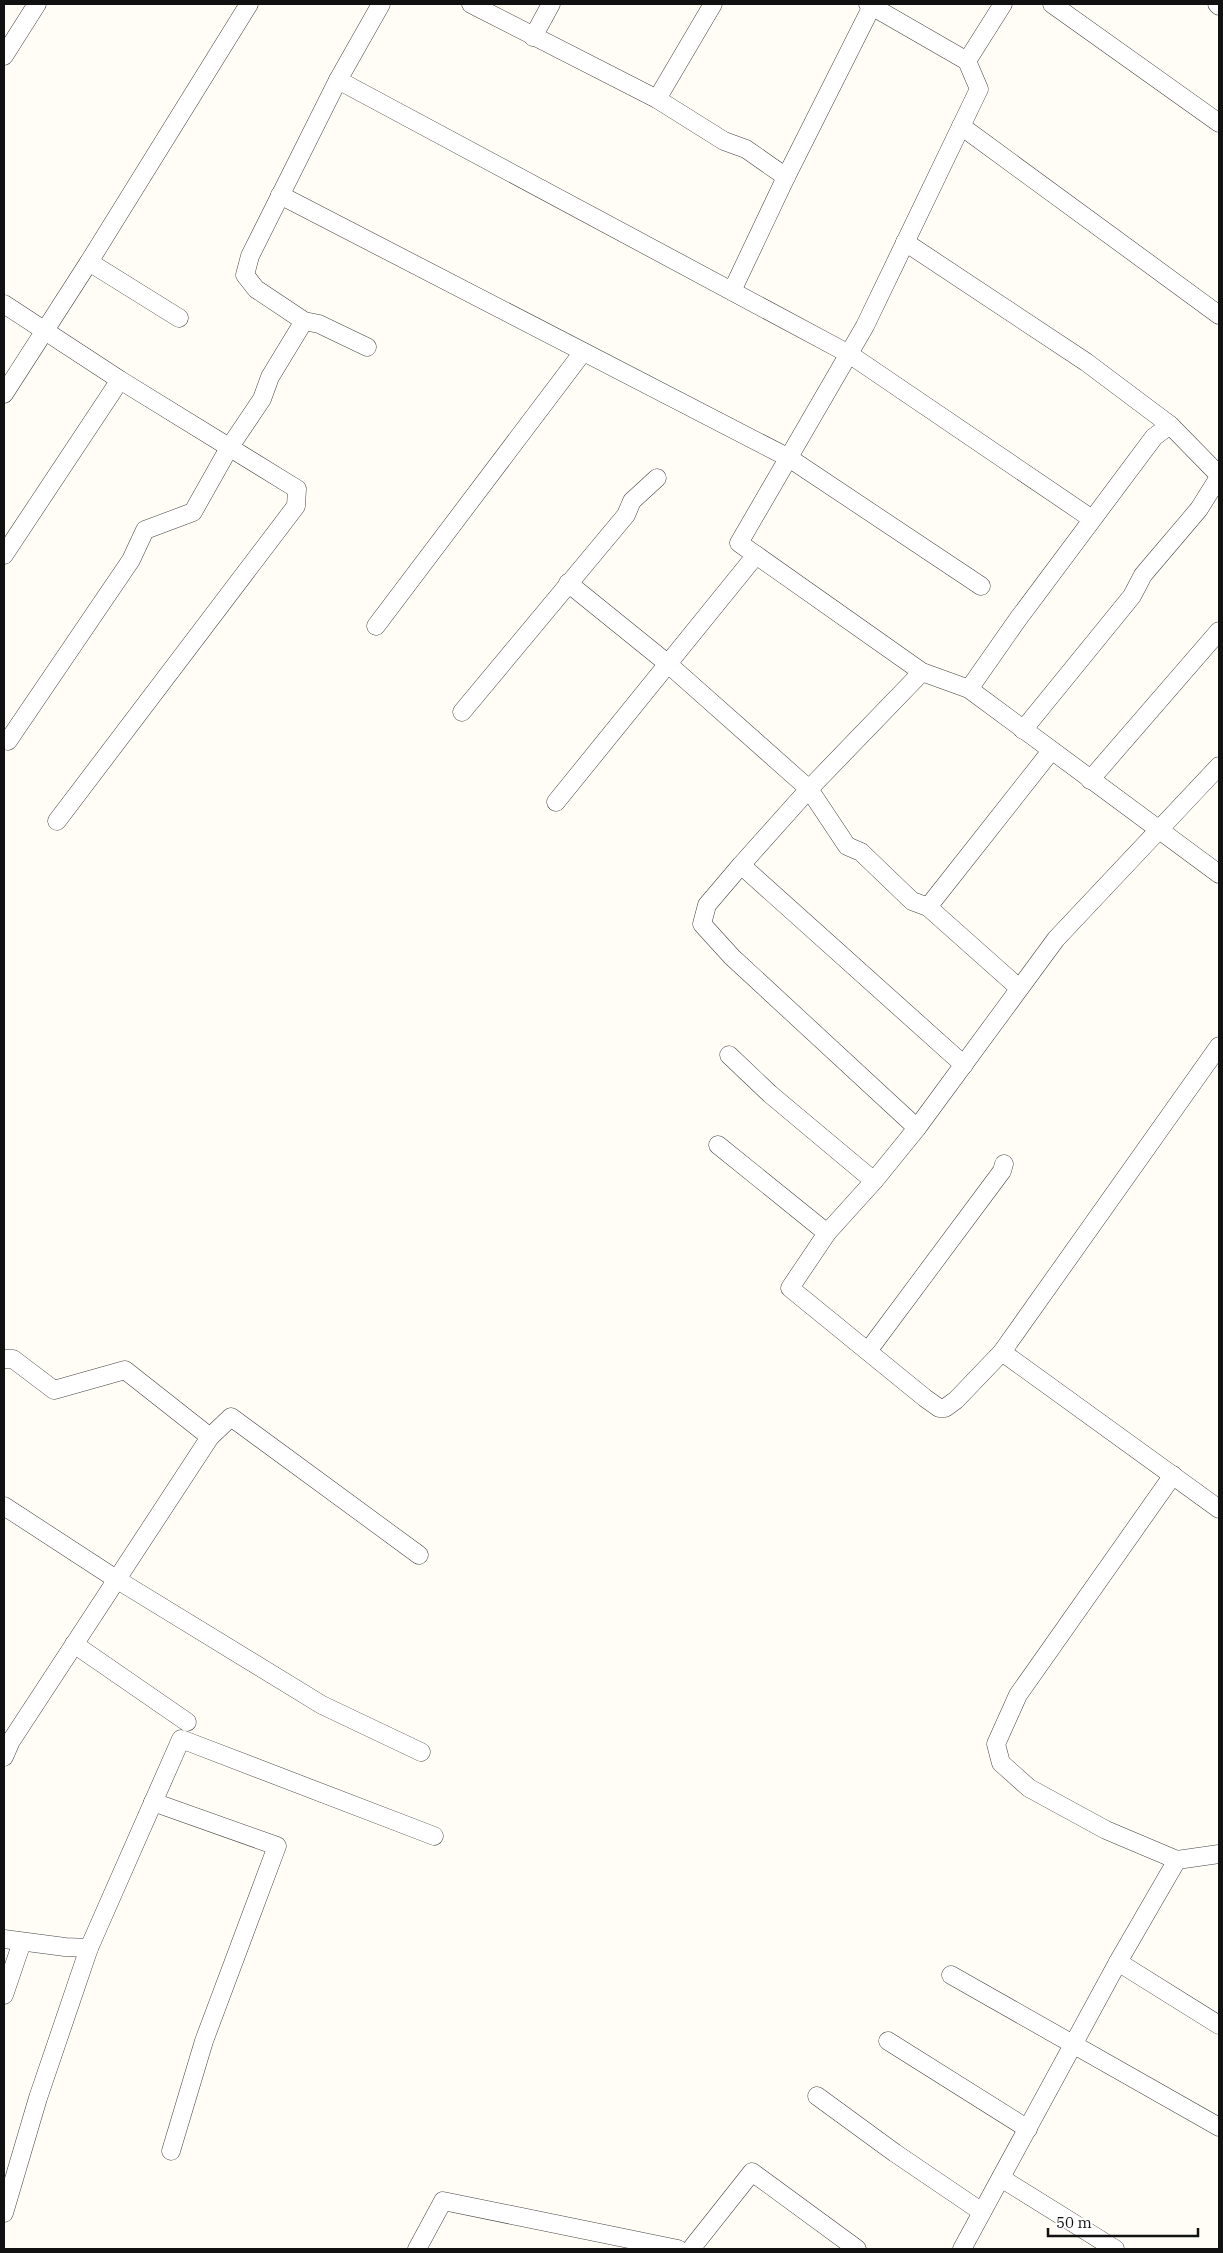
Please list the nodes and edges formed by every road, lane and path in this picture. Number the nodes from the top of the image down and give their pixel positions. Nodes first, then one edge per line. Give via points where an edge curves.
1 (37, 4) edge
2 (249, 4) edge
3 (381, 4) edge
4 (471, 4) edge
5 (551, 4) edge
6 (713, 4) edge
7 (1003, 4) edge
8 (1052, 4) edge
9 (870, 5) edge
10 (533, 36) junction
11 (4, 56) edge
12 (967, 60) junction
13 (338, 80) junction
14 (657, 99) junction
15 (1219, 124) edge
16 (961, 126) junction
17 (786, 177) junction
18 (280, 195) junction
19 (905, 242) junction
20 (89, 262) junction
21 (732, 291) junction
22 (4, 304) edge
23 (1219, 315) edge
24 (179, 318) dead end
25 (304, 321) junction
26 (46, 330) junction
27 (367, 347) dead end
28 (583, 352) junction
29 (849, 354) junction
30 (120, 380) junction
31 (4, 394) edge
32 (1170, 424) junction
33 (229, 448) junction
34 (788, 458) junction
35 (1219, 476) edge
36 (657, 478) dead end
37 (1092, 519) junction
38 (4, 555) edge
39 (756, 555) junction
40 (568, 583) junction
41 (982, 586) dead end
42 (376, 626) dead end
43 (1219, 631) edge
44 (667, 663) junction
45 (922, 672) junction
46 (969, 689) junction
47 (462, 712) dead end
48 (1023, 730) junction
49 (8, 741) dead end
50 (1051, 751) junction
51 (1219, 766) edge
52 (1090, 780) junction
53 (809, 789) junction
54 (556, 802) dead end
55 (57, 820) dead end
56 (1158, 830) junction
57 (741, 865) junction
58 (1219, 874) edge
59 (928, 907) junction
60 (1020, 988) junction
61 (1219, 1046) edge
62 (729, 1055) dead end
63 (964, 1065) junction
64 (917, 1128) junction
65 (718, 1145) dead end
66 (1004, 1164) dead end
67 (874, 1181) junction
68 (826, 1233) junction
69 (868, 1351) junction
70 (1002, 1352) junction
71 (4, 1359) edge
72 (210, 1437) junction
73 (1173, 1475) junction
74 (1217, 1504) edge
75 (4, 1506) edge
76 (419, 1555) dead end
77 (116, 1579) junction
78 (74, 1644) junction
79 (187, 1722) dead end
80 (421, 1752) dead end
81 (4, 1757) edge
82 (153, 1802) junction
83 (434, 1836) dead end
84 (1219, 1854) edge
85 (1177, 1860) junction
86 (4, 1940) edge
87 (22, 1942) junction
88 (90, 1948) junction
89 (1118, 1962) junction
90 (951, 1975) dead end
91 (4, 1995) edge
92 (1219, 2025) edge
93 (888, 2041) dead end
94 (1074, 2044) junction
95 (817, 2096) dead end
96 (1219, 2127) edge
97 (1028, 2129) junction
98 (171, 2151) dead end
99 (1001, 2178) junction
100 (982, 2212) junction
101 (4, 2213) edge
102 (618, 2243) edge
103 (418, 2249) edge
104 (678, 2249) edge
105 (691, 2249) edge
106 (857, 2249) edge
107 (962, 2249) edge
108 (1115, 2249) edge

1 - 11 street
2 - 20 street
3 - 13 street
4 - 10 street
5 - 10 street
6 - 14 street
7 - 12 street
8 - 15 street
9 - 12 street
9 - 17 street
10 - 14 street
12 - 16 street via 979,90
13 - 18 street
13 - 21 street
14 - 17 street via 724,142 746,149
16 - 19 street
16 - 23 street
17 - 21 street
18 - 25 street via 250,256 245,275 256,289
18 - 28 street
19 - 29 street
19 - 32 street via 1086,362
20 - 24 street
20 - 26 street
21 - 29 street
22 - 26 street
25 - 27 street via 319,324
25 - 33 street via 270,377 262,399
26 - 30 street
26 - 31 street
28 - 34 street
28 - 42 street
29 - 34 street
29 - 37 street
30 - 33 street
30 - 38 street
32 - 35 street
32 - 37 street via 1154,437
33 - 49 street via 193,512 146,530 131,560
33 - 55 street via 297,489 296,506
34 - 39 street via 739,544
34 - 41 street
35 - 48 street via 1200,510 1143,575 1132,596
36 - 40 street via 632,502 626,516
37 - 46 street
39 - 44 street
39 - 45 street
40 - 44 street
40 - 47 street
43 - 52 street
44 - 53 street
44 - 54 street
45 - 46 street
45 - 53 street
46 - 48 street
48 - 50 street
50 - 52 street
50 - 59 street
51 - 56 street
52 - 56 street
53 - 57 street
53 - 59 street via 847,846 861,852 912,901
56 - 58 street
56 - 60 street via 1056,939
57 - 63 street
57 - 64 street via 707,906 702,924 739,964
59 - 60 street
60 - 63 street
61 - 70 street
62 - 67 street via 770,1094
63 - 64 street
64 - 67 street
65 - 68 street
66 - 69 street
67 - 68 street
68 - 69 street via 790,1288
69 - 70 street via 939,1408 945,1408 956,1400
70 - 73 street
71 - 72 street via 13,1359 54,1390 125,1370
72 - 76 street via 231,1417
72 - 77 street
73 - 74 street
73 - 85 street via 1018,1695 996,1744 1001,1763 1029,1788 1106,1830
75 - 77 street
77 - 78 street
77 - 80 street via 322,1705
78 - 79 street
78 - 81 street
82 - 83 street via 180,1740
82 - 88 street
82 - 98 street via 277,1846 204,2041
84 - 85 street
85 - 89 street
86 - 87 street
87 - 88 street
87 - 91 street
88 - 101 street via 38,2098
89 - 92 street
89 - 94 street
90 - 94 street
93 - 97 street
94 - 96 street
94 - 97 street
95 - 100 street
97 - 99 street
99 - 100 street
99 - 108 street
100 - 107 street
102 - 103 street via 443,2201
102 - 104 street
105 - 106 street via 752,2172

